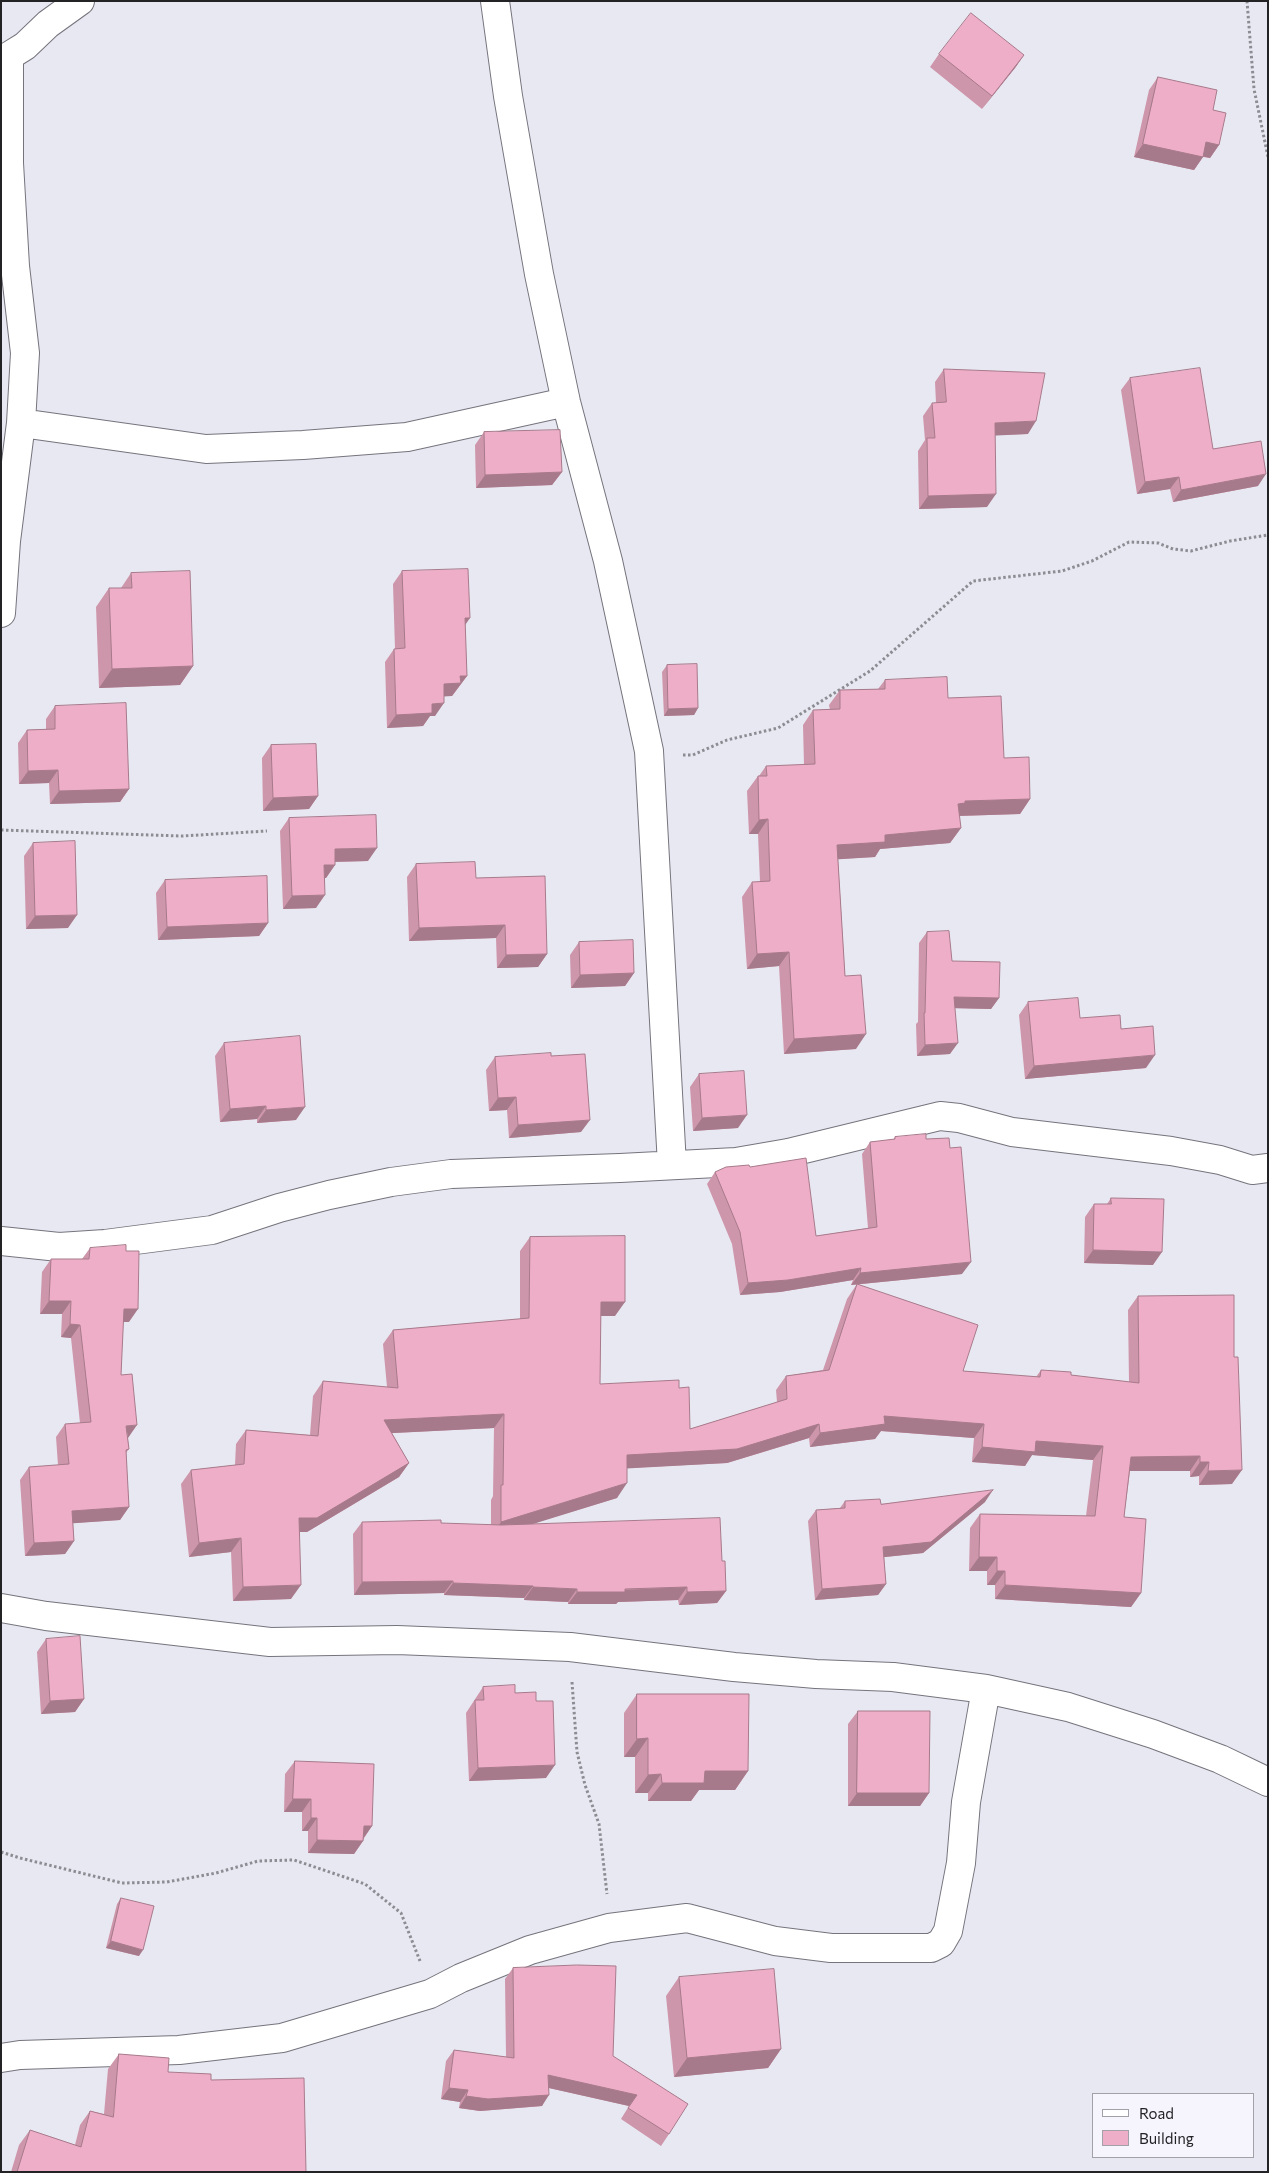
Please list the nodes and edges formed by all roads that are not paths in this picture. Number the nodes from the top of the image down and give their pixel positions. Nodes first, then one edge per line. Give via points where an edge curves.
1 (80, 1) edge
2 (495, 1) edge
3 (5, 59) edge
4 (566, 402) junction
5 (21, 423) junction
6 (1, 613) edge
7 (672, 1164) junction
8 (1268, 1168) edge
9 (1, 1241) edge
10 (1, 1608) edge
11 (986, 1689) junction
12 (1268, 1782) edge
13 (1, 2058) edge

1 - 3 street
2 - 4 street via 539,274
3 - 5 street via 15,266 25,353
4 - 5 street via 407,437 206,449
4 - 7 street via 608,561 649,751
5 - 6 street via 6,541
7 - 8 street via 736,1162 788,1153 940,1116 1012,1132 1171,1151 1252,1170
7 - 9 street via 451,1174 330,1195 212,1230 59,1247
10 - 11 street via 270,1642 397,1640 570,1647 734,1667 892,1678
11 - 12 street via 1068,1707 1153,1734 1220,1759
11 - 13 street via 948,1931 941,1943 930,1948 831,1948 775,1941 687,1918 609,1928 530,1950 430,1994 282,2038 179,2050

